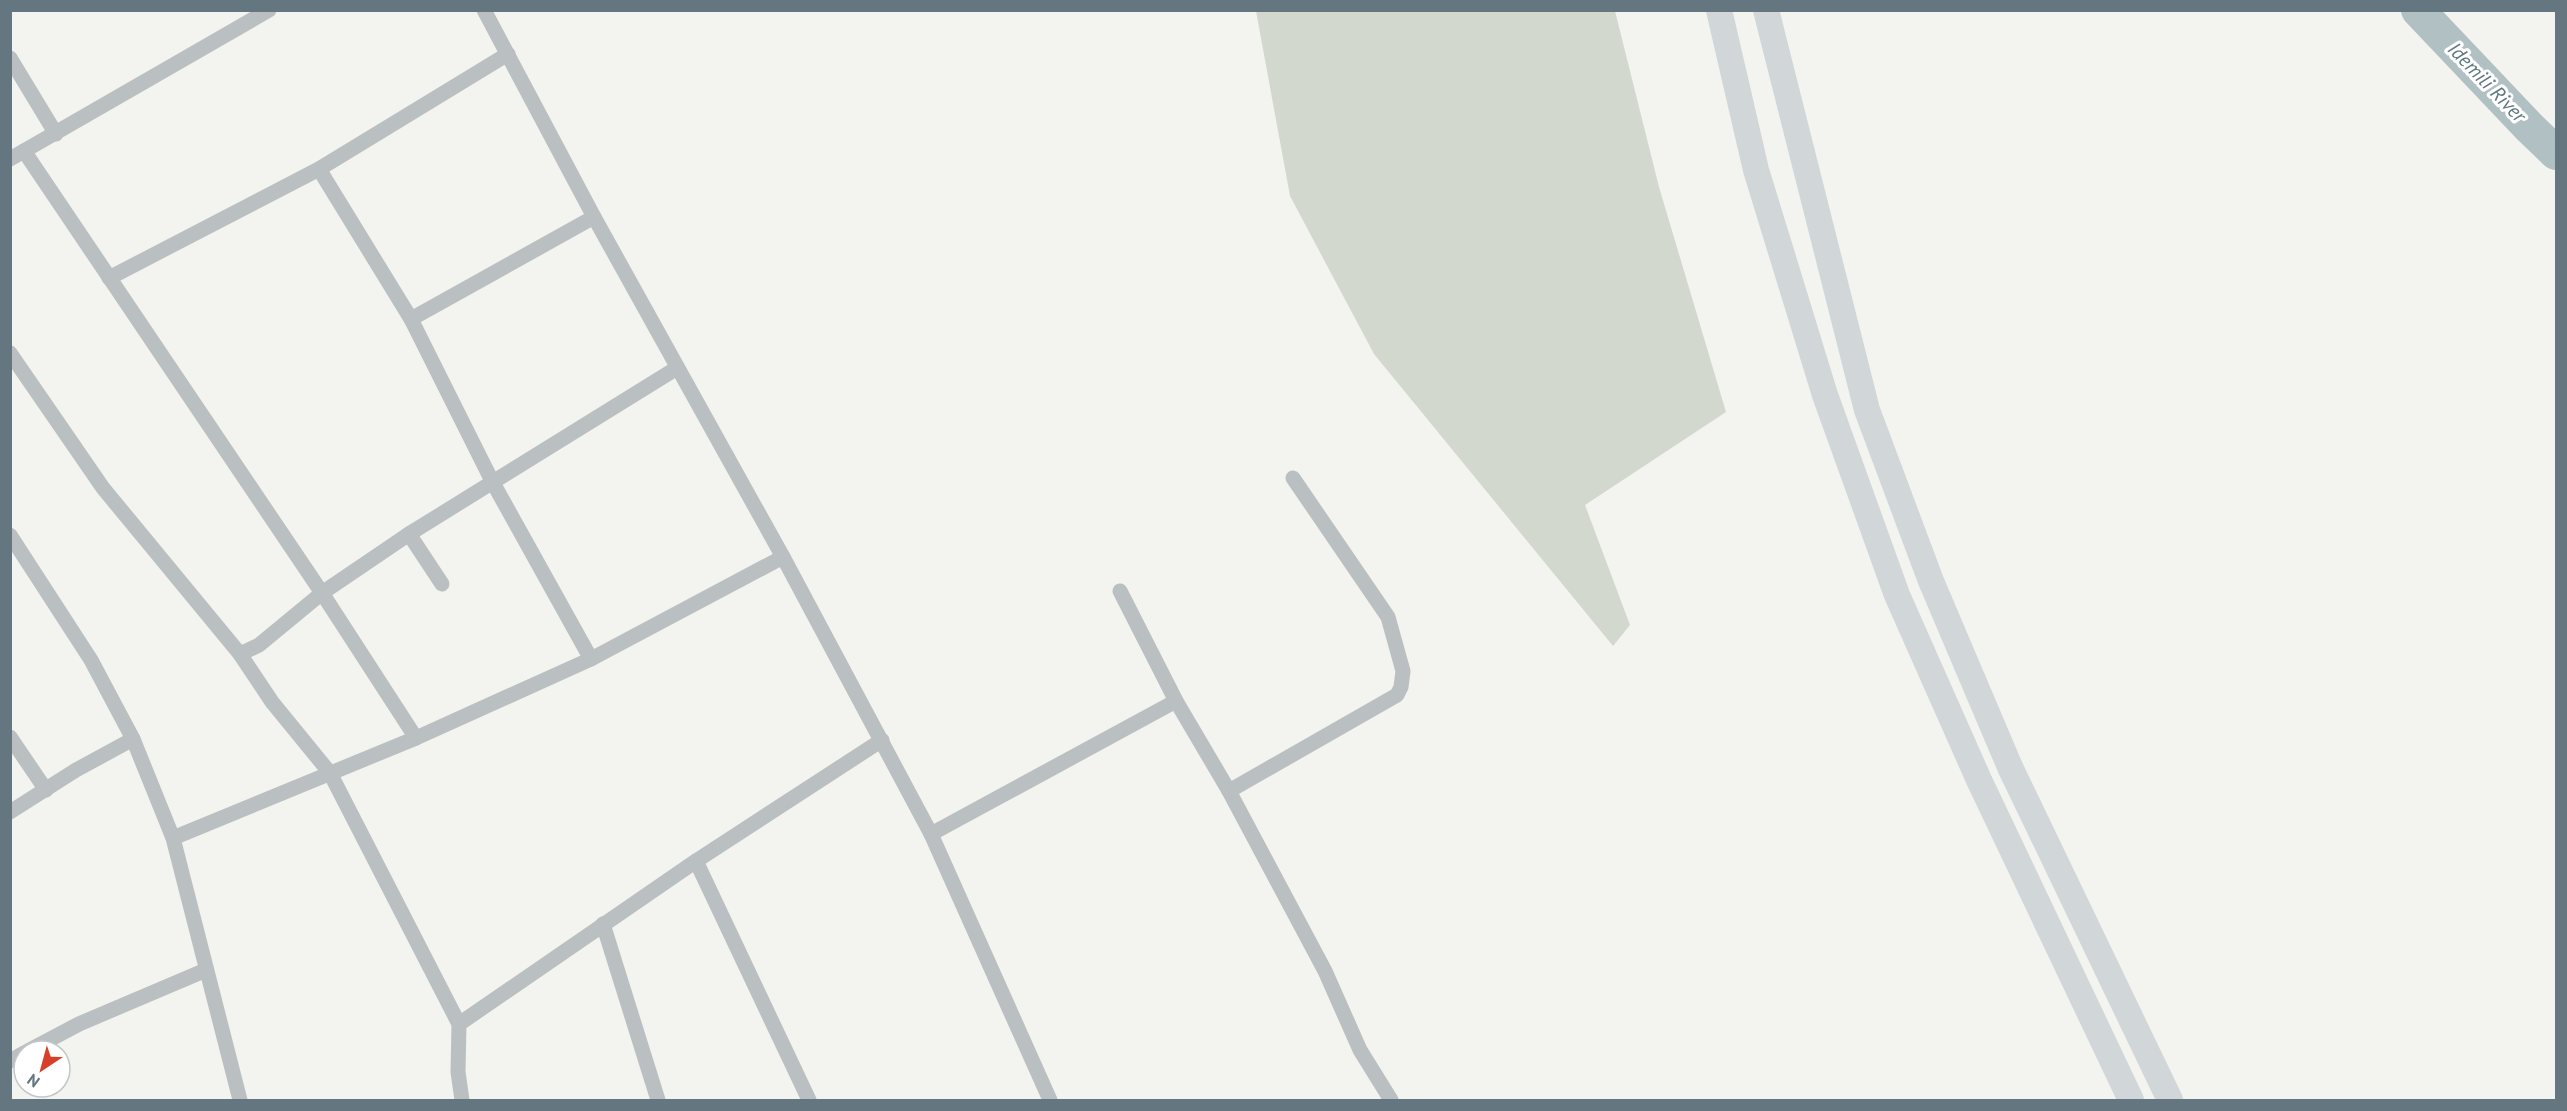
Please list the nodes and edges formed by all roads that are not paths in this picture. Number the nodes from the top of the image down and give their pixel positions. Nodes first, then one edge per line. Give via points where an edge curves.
1 (268, 10) edge
2 (484, 10) edge
3 (1719, 10) edge
4 (1766, 10) edge
5 (508, 54) junction
6 (10, 58) edge
7 (56, 134) junction
8 (17, 155) edge
9 (319, 169) junction
10 (594, 217) junction
11 (109, 278) junction
12 (411, 319) junction
13 (10, 353) edge
14 (677, 368) junction
15 (1293, 478) dead end
16 (492, 482) junction
17 (409, 534) junction
18 (10, 535) edge
19 (783, 557) junction
20 (441, 584) dead end
21 (1120, 591) dead end
22 (322, 593) junction
23 (240, 654) junction
24 (591, 659) junction
25 (1176, 701) junction
26 (10, 736) edge
27 (416, 738) junction
28 (133, 739) junction
29 (882, 740) junction
30 (330, 773) junction
31 (46, 790) junction
32 (1229, 791) junction
33 (10, 812) edge
34 (931, 834) junction
35 (173, 838) junction
36 (696, 861) junction
37 (603, 924) junction
38 (206, 970) junction
39 (459, 1024) junction
40 (51, 1039) edge
41 (240, 1101) edge
42 (462, 1101) edge
43 (658, 1101) edge
44 (809, 1101) edge
45 (1050, 1101) edge
46 (1391, 1101) edge
47 (2131, 1101) edge
48 (2170, 1101) edge

1 - 7 street
2 - 5 street
3 - 47 highway via 1756,170 1825,395 1897,595 1979,780
4 - 48 highway via 1867,410 1931,581 2010,767
5 - 9 street
5 - 10 street
6 - 7 street
7 - 8 street
8 - 11 street
9 - 11 street
9 - 12 street
10 - 12 street
10 - 14 street
11 - 22 street
12 - 16 street
13 - 23 street via 103,488
14 - 16 street
14 - 19 street
15 - 32 street via 1388,617 1403,671 1401,687 1397,695
16 - 17 street
16 - 24 street
17 - 20 street
17 - 22 street
18 - 28 street via 91,660
19 - 24 street
19 - 29 street
21 - 25 street
22 - 23 street via 259,645
22 - 27 street
23 - 30 street via 272,702
24 - 27 street
25 - 32 street
25 - 34 street
26 - 31 street
27 - 30 street
28 - 31 street
28 - 35 street
29 - 34 street
29 - 36 street
30 - 35 street
30 - 39 street
31 - 33 street
32 - 46 street via 1325,971 1360,1050
34 - 45 street
35 - 38 street
36 - 37 street
36 - 44 street
37 - 39 street
37 - 43 street
38 - 40 street
38 - 41 street
39 - 42 street

